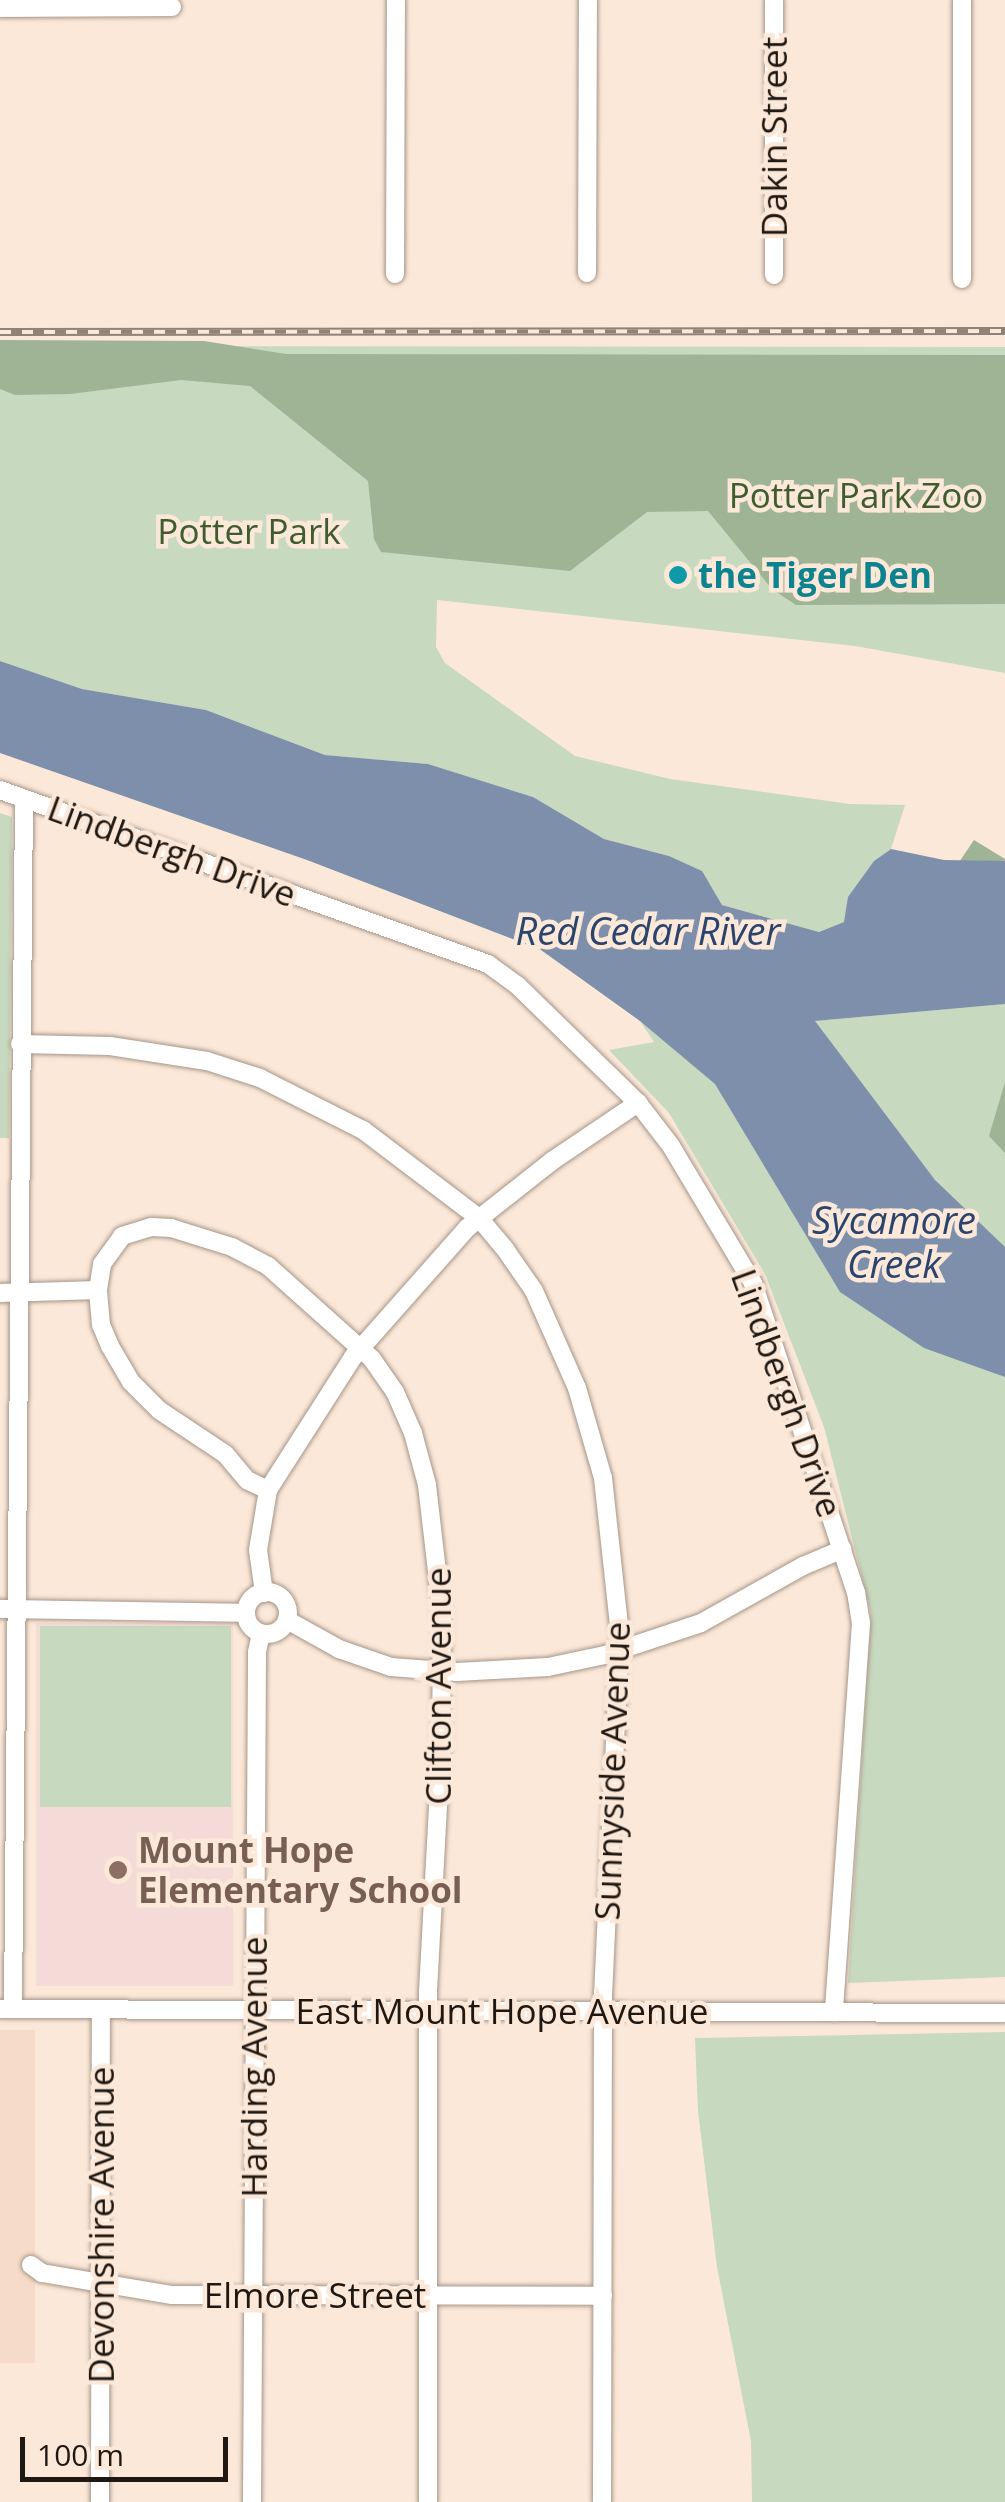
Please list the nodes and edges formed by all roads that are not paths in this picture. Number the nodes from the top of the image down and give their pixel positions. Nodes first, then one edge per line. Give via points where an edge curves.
1 (396, 0) edge
2 (588, 0) edge
3 (774, 0) edge
4 (962, 0) edge
5 (172, 7) dead end
6 (0, 8) edge
7 (586, 273) dead end
8 (395, 274) dead end
9 (774, 275) dead end
10 (962, 279) dead end
11 (0, 790) edge
12 (24, 799) junction
13 (20, 1044) junction
14 (638, 1103) junction
15 (478, 1218) junction
16 (98, 1290) junction
17 (0, 1292) edge
18 (20, 1293) junction
19 (362, 1346) junction
20 (268, 1490) junction
21 (843, 1549) junction
22 (264, 1592) junction
23 (8, 1609) edge
24 (246, 1613) junction
25 (287, 1620) junction
26 (261, 1633) junction
27 (620, 1650) junction
28 (442, 1672) junction
29 (6, 2009) edge
30 (101, 2009) junction
31 (254, 2010) junction
32 (604, 2010) junction
33 (428, 2011) junction
34 (834, 2012) junction
35 (1005, 2013) edge
36 (31, 2265) dead end
37 (101, 2282) junction
38 (253, 2296) junction
39 (428, 2296) junction
40 (603, 2296) junction
41 (100, 2502) edge
42 (252, 2502) edge
43 (428, 2502) edge
44 (602, 2502) edge

1 - 8 street
2 - 7 street
3 - 9 street, Dakin Street
4 - 10 street
5 - 6 street
11 - 12 street, Lindbergh Drive
12 - 13 street
12 - 14 street, Lindbergh Drive via 488,964
13 - 15 street, Sunnyside Avenue via 159,1051 260,1078 363,1130
13 - 18 street
14 - 15 street
14 - 21 street, Lindbergh Drive via 753,1283
15 - 19 street
15 - 27 street, Sunnyside Avenue via 534,1292 592,1434 611,1536
16 - 18 street
16 - 19 street, Clifton Avenue via 102,1264 122,1236 171,1228 268,1266
16 - 20 street via 101,1325 131,1382 159,1410 225,1454 247,1480
17 - 18 street
18 - 23 street
19 - 20 street
19 - 28 street, Clifton Avenue via 394,1392 428,1485 440,1571
20 - 22 street via 258,1550
21 - 27 street via 702,1623
21 - 34 street, Lindbergh Drive via 860,1623
22 - 24 street
22 - 25 street via 283,1600
23 - 24 street
23 - 29 street
24 - 26 street
25 - 26 street via 279,1630
25 - 28 street via 391,1667
26 - 31 street, Harding Avenue
27 - 28 street via 548,1666
27 - 32 street, Sunnyside Avenue
28 - 33 street, Clifton Avenue
29 - 30 street, East Mount Hope Avenue
30 - 31 street, East Mount Hope Avenue
30 - 37 street, Devonshire Avenue
31 - 33 street, East Mount Hope Avenue
31 - 38 street, Harding Avenue
32 - 33 street, East Mount Hope Avenue
32 - 34 street, East Mount Hope Avenue
32 - 40 street, Sunnyside Avenue
33 - 39 street, Clifton Avenue
34 - 35 street, East Mount Hope Avenue
36 - 37 street, Elmore Street via 42,2274
37 - 38 street, Elmore Street via 172,2295
37 - 41 street, Devonshire Avenue
38 - 39 street, Elmore Street
38 - 42 street, Harding Avenue
39 - 40 street, Elmore Street
39 - 43 street, Clifton Avenue
40 - 44 street, Sunnyside Avenue

